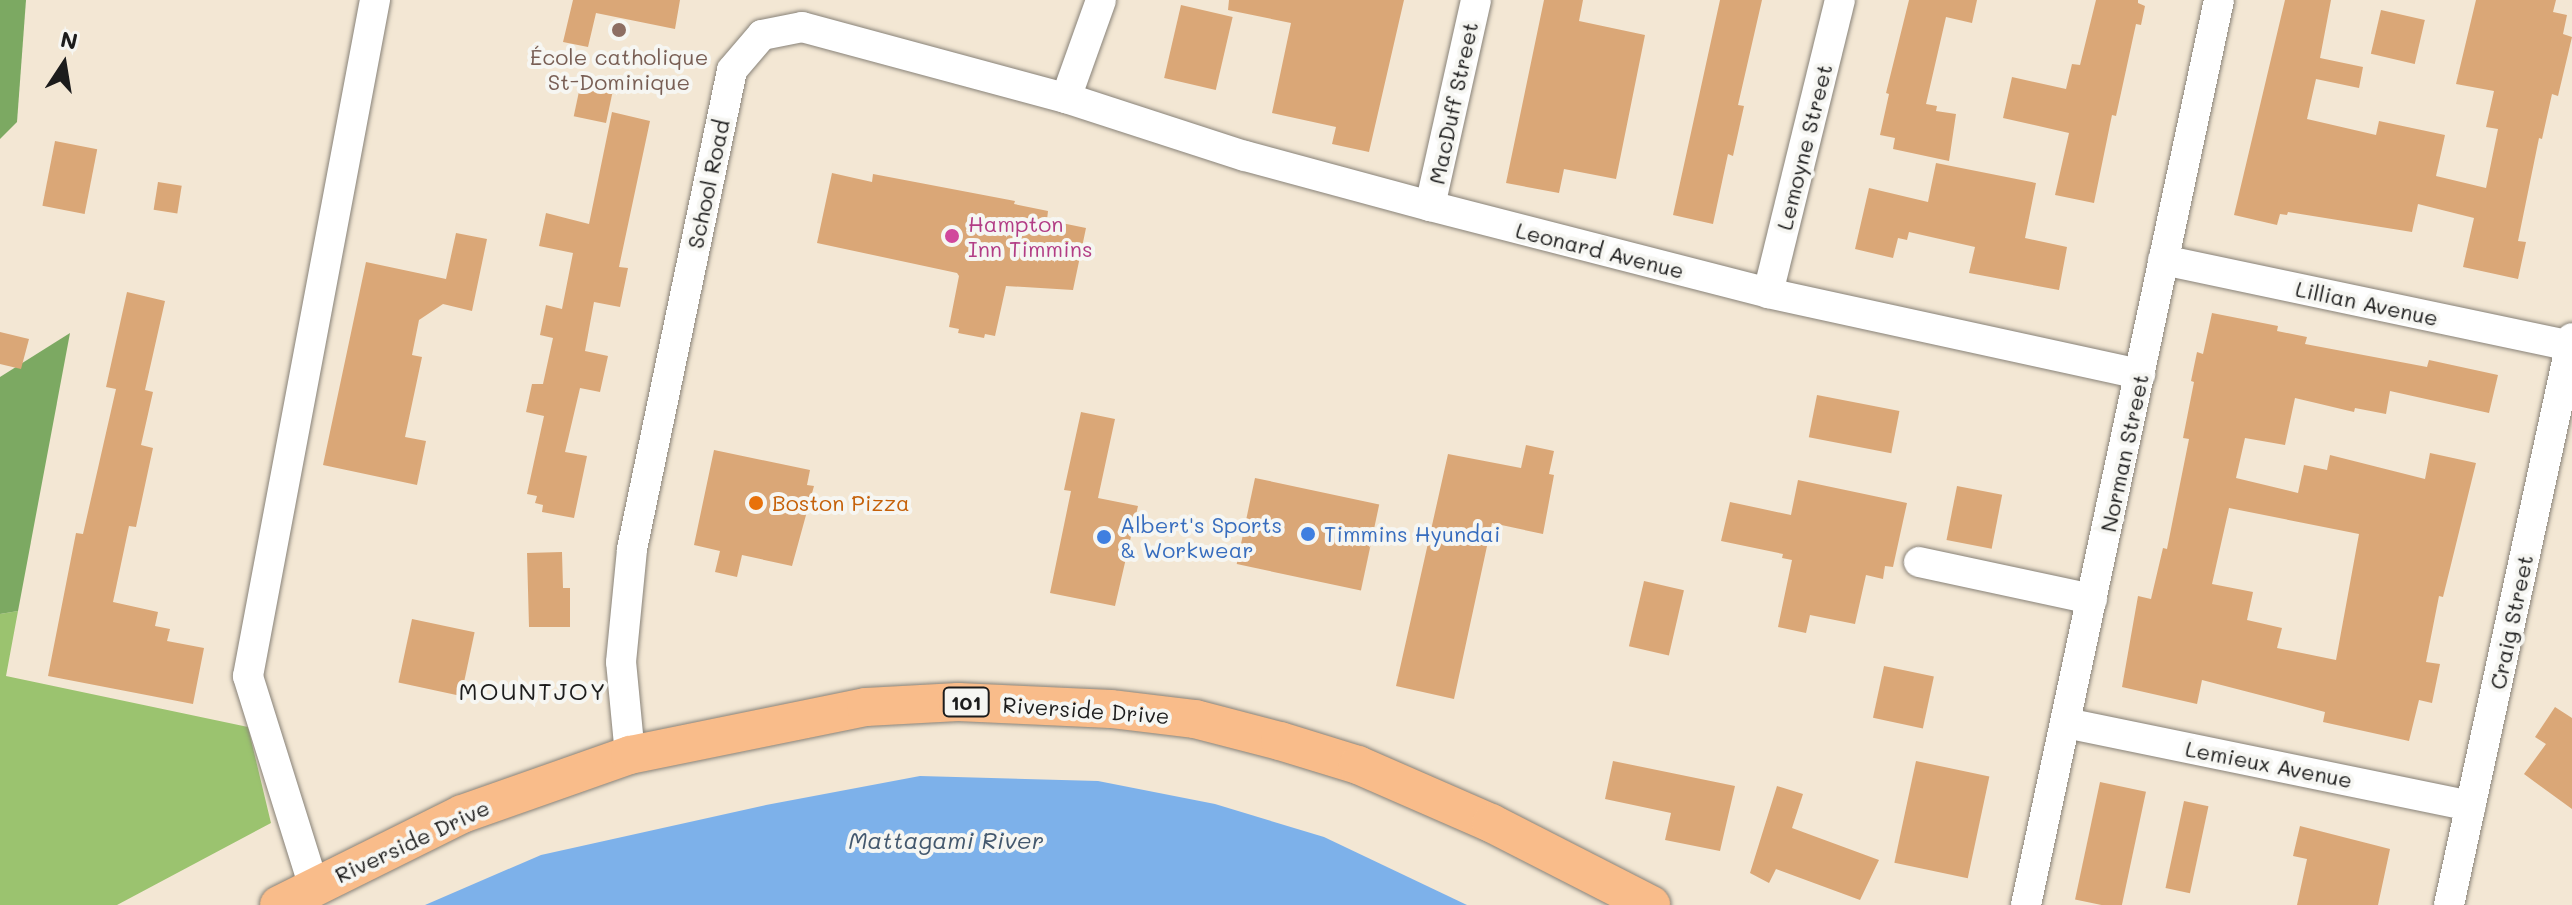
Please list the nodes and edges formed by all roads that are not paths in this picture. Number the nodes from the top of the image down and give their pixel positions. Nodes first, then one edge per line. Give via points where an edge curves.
1 (375, 0) edge
2 (1101, 0) edge
3 (1476, 0) edge
4 (1840, 0) edge
5 (2219, 0) edge
6 (1066, 98) junction
7 (1430, 206) junction
8 (2163, 260) junction
9 (1768, 293) junction
10 (2571, 343) edge
11 (2140, 374) junction
12 (1919, 562) dead end
13 (2092, 599) junction
14 (2066, 723) junction
15 (630, 755) junction
16 (2471, 806) junction
17 (314, 887) junction
18 (279, 905) edge
19 (1651, 905) edge
20 (2026, 905) edge
21 (2449, 905) edge

1 - 17 street via 248,676
2 - 6 street
3 - 7 street, MacDuff Street
4 - 9 street, Lemoyne Street
5 - 8 street, Norman Street
6 - 7 street, Leonard Avenue via 1245,156
6 - 15 street, School Road via 802,27 762,35 732,70 632,549 621,662
7 - 9 street, Leonard Avenue
8 - 10 street, Lillian Avenue
8 - 11 street, Norman Street
9 - 11 street, Leonard Avenue
10 - 16 street, Craig Street
11 - 13 street, Norman Street
12 - 13 street
13 - 14 street, Norman Street
14 - 16 street, Lemieux Avenue
14 - 20 street, Norman Street
15 - 17 main road, Riverside Drive / 101 via 462,814
15 - 19 main road, Riverside Drive / 101 via 866,707 958,702 1195,719 1358,765 1491,823
16 - 21 street, Craig Street
17 - 18 main road, Riverside Drive / 101

